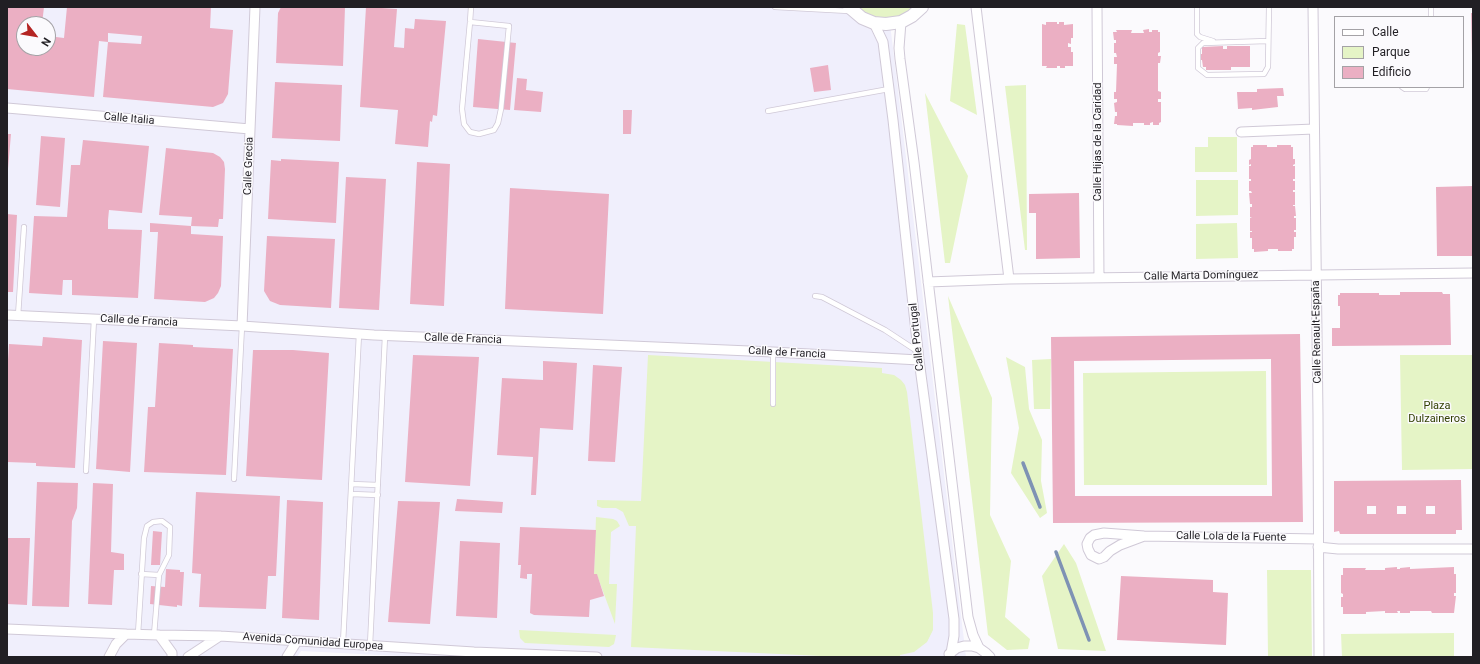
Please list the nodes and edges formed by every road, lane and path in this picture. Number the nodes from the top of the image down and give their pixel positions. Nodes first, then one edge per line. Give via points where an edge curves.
1 (255, 7) edge
2 (471, 7) edge
3 (775, 7) edge
4 (922, 7) edge
5 (976, 7) edge
6 (1097, 7) edge
7 (1197, 7) edge
8 (1268, 7) edge
9 (1313, 7) edge
10 (851, 9) edge
11 (470, 22) junction
12 (901, 22) junction
13 (874, 23) junction
14 (1268, 41) junction
15 (1221, 42) junction
16 (1404, 88) edge
17 (1426, 88) edge
18 (889, 89) junction
19 (7, 108) edge
20 (768, 111) dead end
21 (250, 129) junction
22 (1314, 129) junction
23 (1241, 132) dead end
24 (24, 228) dead end
25 (1473, 273) edge
26 (1316, 275) junction
27 (1009, 278) junction
28 (1099, 278) junction
29 (928, 282) junction
30 (815, 296) dead end
31 (7, 315) edge
32 (18, 316) junction
33 (94, 319) junction
34 (242, 326) junction
35 (359, 334) junction
36 (385, 336) junction
37 (773, 352) junction
38 (919, 356) junction
39 (773, 404) dead end
40 (86, 471) dead end
41 (234, 479) dead end
42 (351, 484) junction
43 (378, 485) junction
44 (351, 494) junction
45 (378, 495) junction
46 (1144, 536) junction
47 (1318, 543) junction
48 (1473, 549) edge
49 (141, 574) junction
50 (159, 575) junction
51 (7, 628) edge
52 (126, 634) junction
53 (138, 634) junction
54 (156, 635) junction
55 (220, 636) junction
56 (297, 641) junction
57 (343, 643) junction
58 (370, 645) junction
59 (979, 648) junction
60 (949, 655) edge
61 (109, 657) edge
62 (172, 657) edge
63 (188, 657) edge
64 (288, 657) edge
65 (597, 657) edge
66 (990, 657) edge
67 (1319, 657) edge

1 - 21 street, Calle Grecia
2 - 11 lane
3 - 10 lane
4 - 12 main road
5 - 27 street
6 - 28 street, Calle Hijas de la Caridad
7 - 15 lane via 1197,34
8 - 14 lane
9 - 22 street, Calle Renault-España
10 - 13 main road
11 - 11 lane via 508,26 498,123 494,130 479,134 470,132 464,124 462,109
12 - 13 main road
12 - 29 street, Calle Portugal via 900,59
13 - 18 street, Calle Portugal via 882,42
14 - 15 lane
14 - 15 lane via 1268,67 1264,74 1207,75 1198,68 1198,48 1203,43
16 - 17 lane
18 - 20 lane
18 - 38 street, Calle Portugal
19 - 21 street, Calle Italia
21 - 34 street, Calle Grecia
22 - 23 street
22 - 26 street, Calle Renault-España
24 - 32 lane
25 - 26 street, Calle Marta Domínguez
26 - 28 street, Calle Marta Domínguez
26 - 47 street, Calle Renault-España
27 - 28 street, Calle Marta Domínguez
27 - 29 street, Calle Marta Domínguez
29 - 59 street, Calle Portugal via 968,617
30 - 38 lane via 822,297 885,330
31 - 32 street, Calle de Francia
32 - 33 street, Calle de Francia
33 - 34 street, Calle de Francia
33 - 40 lane
34 - 35 street, Calle de Francia
34 - 41 lane
35 - 36 street, Calle de Francia
35 - 42 lane
36 - 37 street, Calle de Francia
36 - 43 lane
37 - 38 street, Calle de Francia
37 - 39 lane
38 - 60 street, Calle Portugal via 954,619 954,636
42 - 43 lane
42 - 44 lane
43 - 45 lane
44 - 45 lane
44 - 57 lane
45 - 58 lane
46 - 46 street, Calle Lola de la Fuente via 1104,533 1094,535 1087,544 1091,555 1099,559 1120,545
46 - 47 street, Calle Lola de la Fuente
47 - 48 street, Calle Lola de la Fuente via 1338,549
47 - 67 street, Calle Renault-España
49 - 50 lane
49 - 50 lane via 147,526 162,521 170,527 169,555
49 - 53 lane
50 - 54 lane
51 - 52 street
52 - 53 street, Avenida Comunidad Europea
52 - 61 street via 116,644
53 - 54 street, Avenida Comunidad Europea
54 - 55 street, Avenida Comunidad Europea
54 - 62 street via 172,653
55 - 56 street, Avenida Comunidad Europea
55 - 63 street
56 - 57 street, Avenida Comunidad Europea
56 - 64 street
57 - 58 street, Avenida Comunidad Europea
58 - 65 street, Avenida Comunidad Europea
59 - 60 street via 964,646
59 - 66 street

